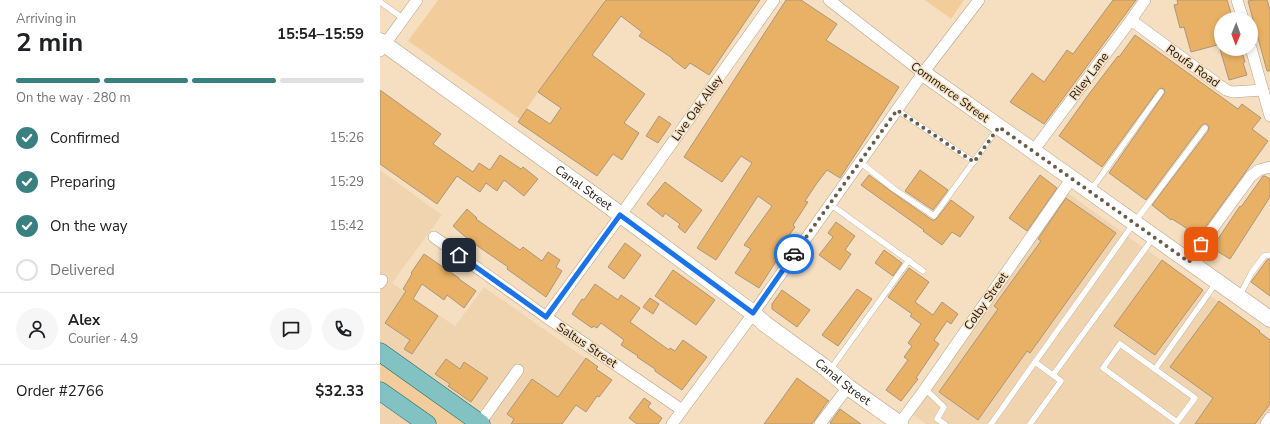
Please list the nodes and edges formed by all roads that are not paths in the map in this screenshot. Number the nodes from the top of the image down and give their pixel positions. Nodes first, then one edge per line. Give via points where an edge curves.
1 (417, 0) edge
2 (774, 0) edge
3 (829, 0) edge
4 (979, 0) edge
5 (1144, 0) edge
6 (1238, 0) edge
7 (380, 2) edge
8 (1241, 12) edge
9 (404, 19) junction
10 (1131, 20) junction
11 (382, 46) edge
12 (1253, 56) edge
13 (923, 73) junction
14 (1263, 90) junction
15 (1161, 92) dead end
16 (897, 110) junction
17 (1270, 116) edge
18 (999, 127) junction
19 (1205, 128) dead end
20 (1033, 151) junction
21 (860, 162) junction
22 (974, 162) junction
23 (1270, 167) edge
24 (1072, 178) junction
25 (1090, 191) junction
26 (830, 204) junction
27 (620, 215) junction
28 (1134, 223) junction
29 (434, 237) dead end
30 (1154, 237) junction
31 (1270, 255) edge
32 (909, 260) junction
33 (1189, 262) junction
34 (923, 270) dead end
35 (1217, 282) junction
36 (1239, 297) junction
37 (753, 313) junction
38 (546, 317) junction
39 (1270, 319) edge
40 (380, 352) edge
41 (1035, 362) junction
42 (1155, 369) junction
43 (518, 370) dead end
44 (829, 371) junction
45 (1053, 375) junction
46 (848, 387) junction
47 (925, 389) junction
48 (380, 391) edge
49 (682, 410) junction
50 (1270, 418) edge
51 (427, 424) edge
52 (480, 424) edge
53 (672, 424) edge
54 (820, 424) edge
55 (900, 424) edge
56 (944, 424) edge
57 (991, 424) edge
58 (1030, 424) edge
59 (1266, 424) edge

1 - 9 street
2 - 27 street, Live Oak Alley
3 - 13 street, Commerce Street
4 - 13 street
5 - 10 street, Riley Lane
6 - 8 street
7 - 9 lane
9 - 11 street
10 - 14 street, Roufa Road via 1226,90
10 - 20 street, Riley Lane
11 - 27 street, Canal Street
12 - 14 street
13 - 16 street
13 - 18 street, Commerce Street
14 - 17 street
15 - 25 lane
16 - 21 street
16 - 22 lane
18 - 20 street, Commerce Street
18 - 22 lane
19 - 28 lane
20 - 24 street, Commerce Street
21 - 22 lane via 934,216
21 - 26 street
23 - 33 street via 1251,176
24 - 25 street, Commerce Street
24 - 47 street, Colby Street
25 - 28 street, Commerce Street
26 - 32 lane
26 - 37 street
27 - 37 street, Canal Street
27 - 38 street, Live Oak Alley
28 - 30 street, Commerce Street
28 - 41 lane
29 - 38 street, Saltus Street
30 - 33 street, Commerce Street
30 - 45 lane
31 - 36 lane via 1264,256 1252,272
32 - 34 lane
32 - 44 lane
33 - 35 street, Commerce Street
35 - 36 street, Commerce Street
35 - 42 lane
36 - 39 street, Commerce Street
37 - 44 street, Canal Street
37 - 49 street
38 - 49 street, Saltus Street
40 - 52 main road
41 - 45 lane
41 - 57 lane
42 - 42 lane via 1195,398 1178,422 1103,368 1120,344
43 - 52 street
44 - 46 street, Canal Street
45 - 58 lane via 1062,381
46 - 54 street
46 - 55 street, Canal Street
47 - 55 street, Colby Street
47 - 56 lane via 944,407 937,419
48 - 51 main road
49 - 53 street
50 - 59 street

